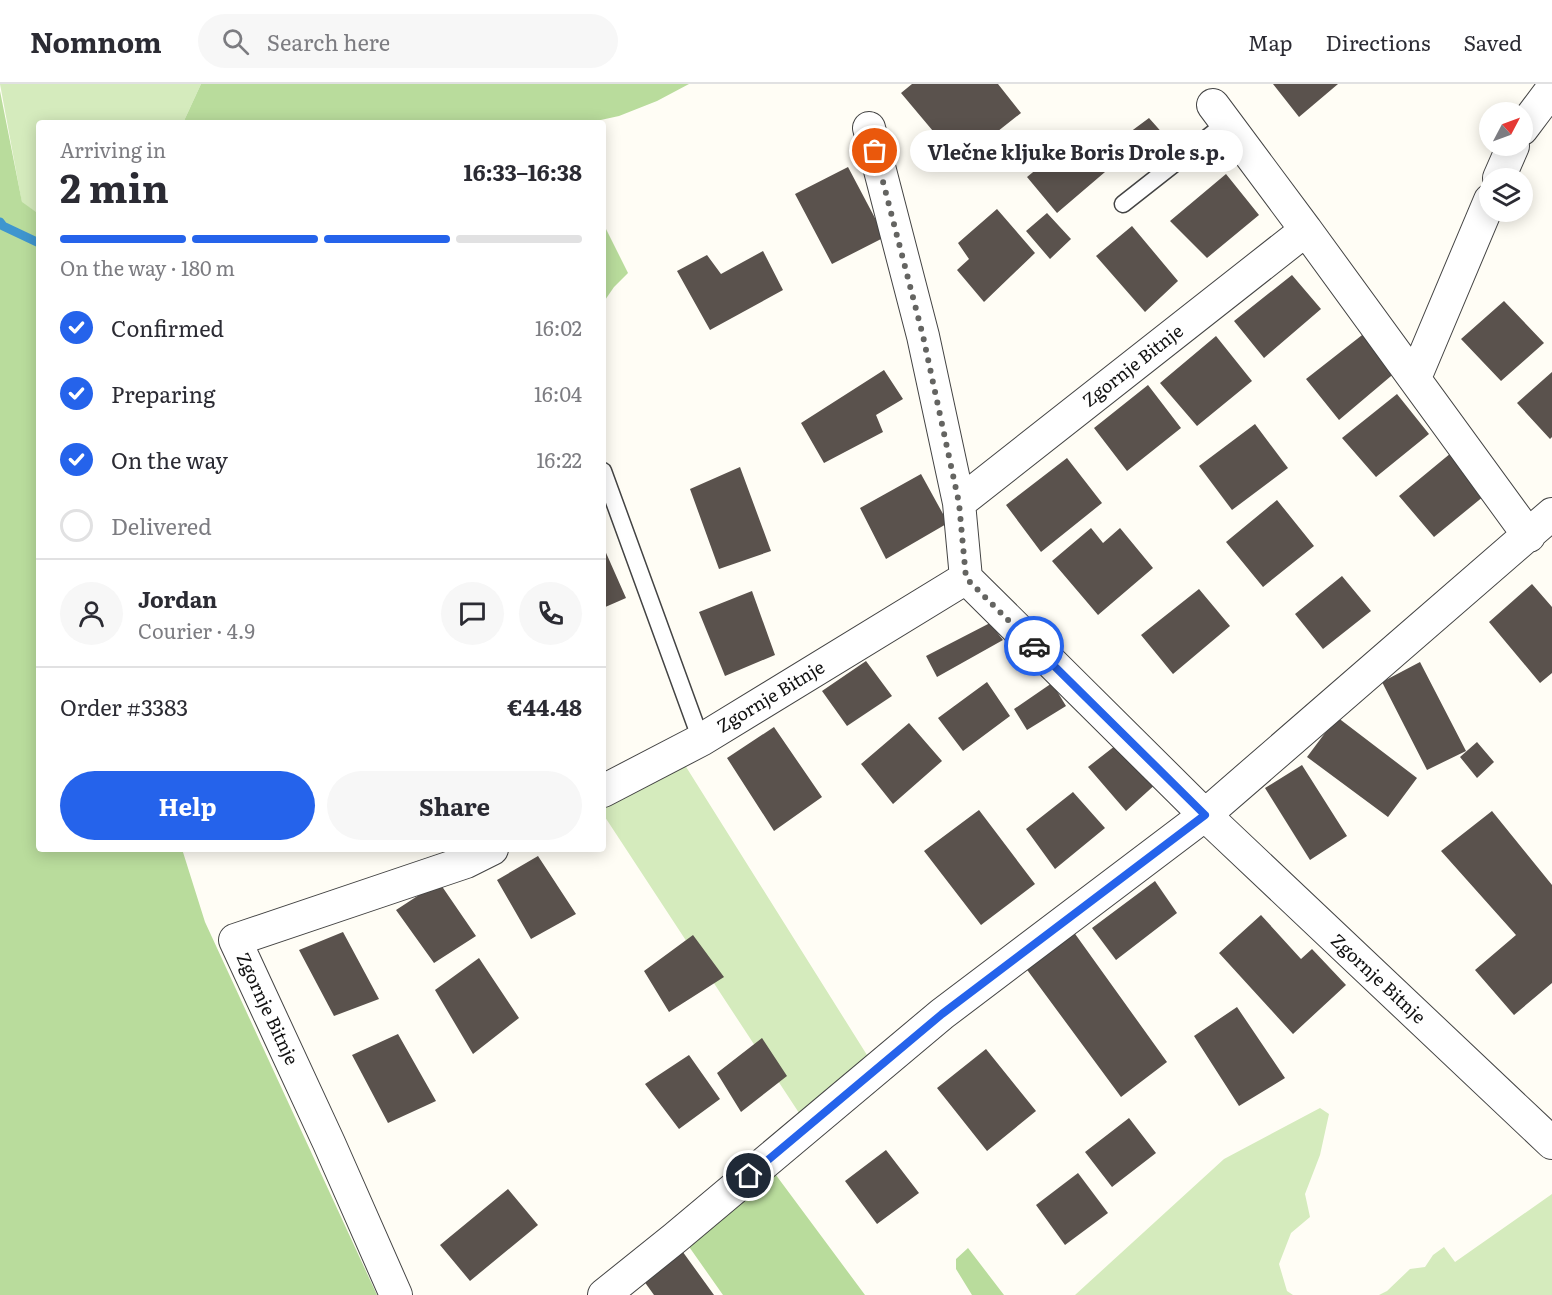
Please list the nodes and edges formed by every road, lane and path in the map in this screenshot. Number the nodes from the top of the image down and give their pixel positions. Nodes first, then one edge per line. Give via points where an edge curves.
1 (1552, 89) edge
2 (1219, 114) joint
3 (1533, 114) edge
4 (869, 128) dead end
5 (1123, 204) dead end
6 (1481, 222) edge
7 (1306, 230) junction
8 (1414, 378) junction
9 (606, 479) edge
10 (959, 503) junction
11 (1552, 514) edge
12 (1529, 536) junction
13 (966, 578) junction
14 (701, 740) junction
15 (606, 789) edge
16 (1205, 815) junction
17 (473, 853) edge
18 (1552, 1143) edge
19 (396, 1295) edge
20 (604, 1295) edge

1 - 3 street
2 - 5 lane
2 - 7 street
4 - 10 street via 923,336
6 - 8 street
7 - 8 street
7 - 10 street, Zgornje Bitnje
8 - 12 street
9 - 14 lane
10 - 13 street
11 - 12 street
12 - 16 street
13 - 14 street, Zgornje Bitnje
13 - 16 street, Zgornje Bitnje
14 - 15 street, Zgornje Bitnje
16 - 18 street, Zgornje Bitnje
16 - 20 street via 942,1014
17 - 19 street, Zgornje Bitnje via 235,940

